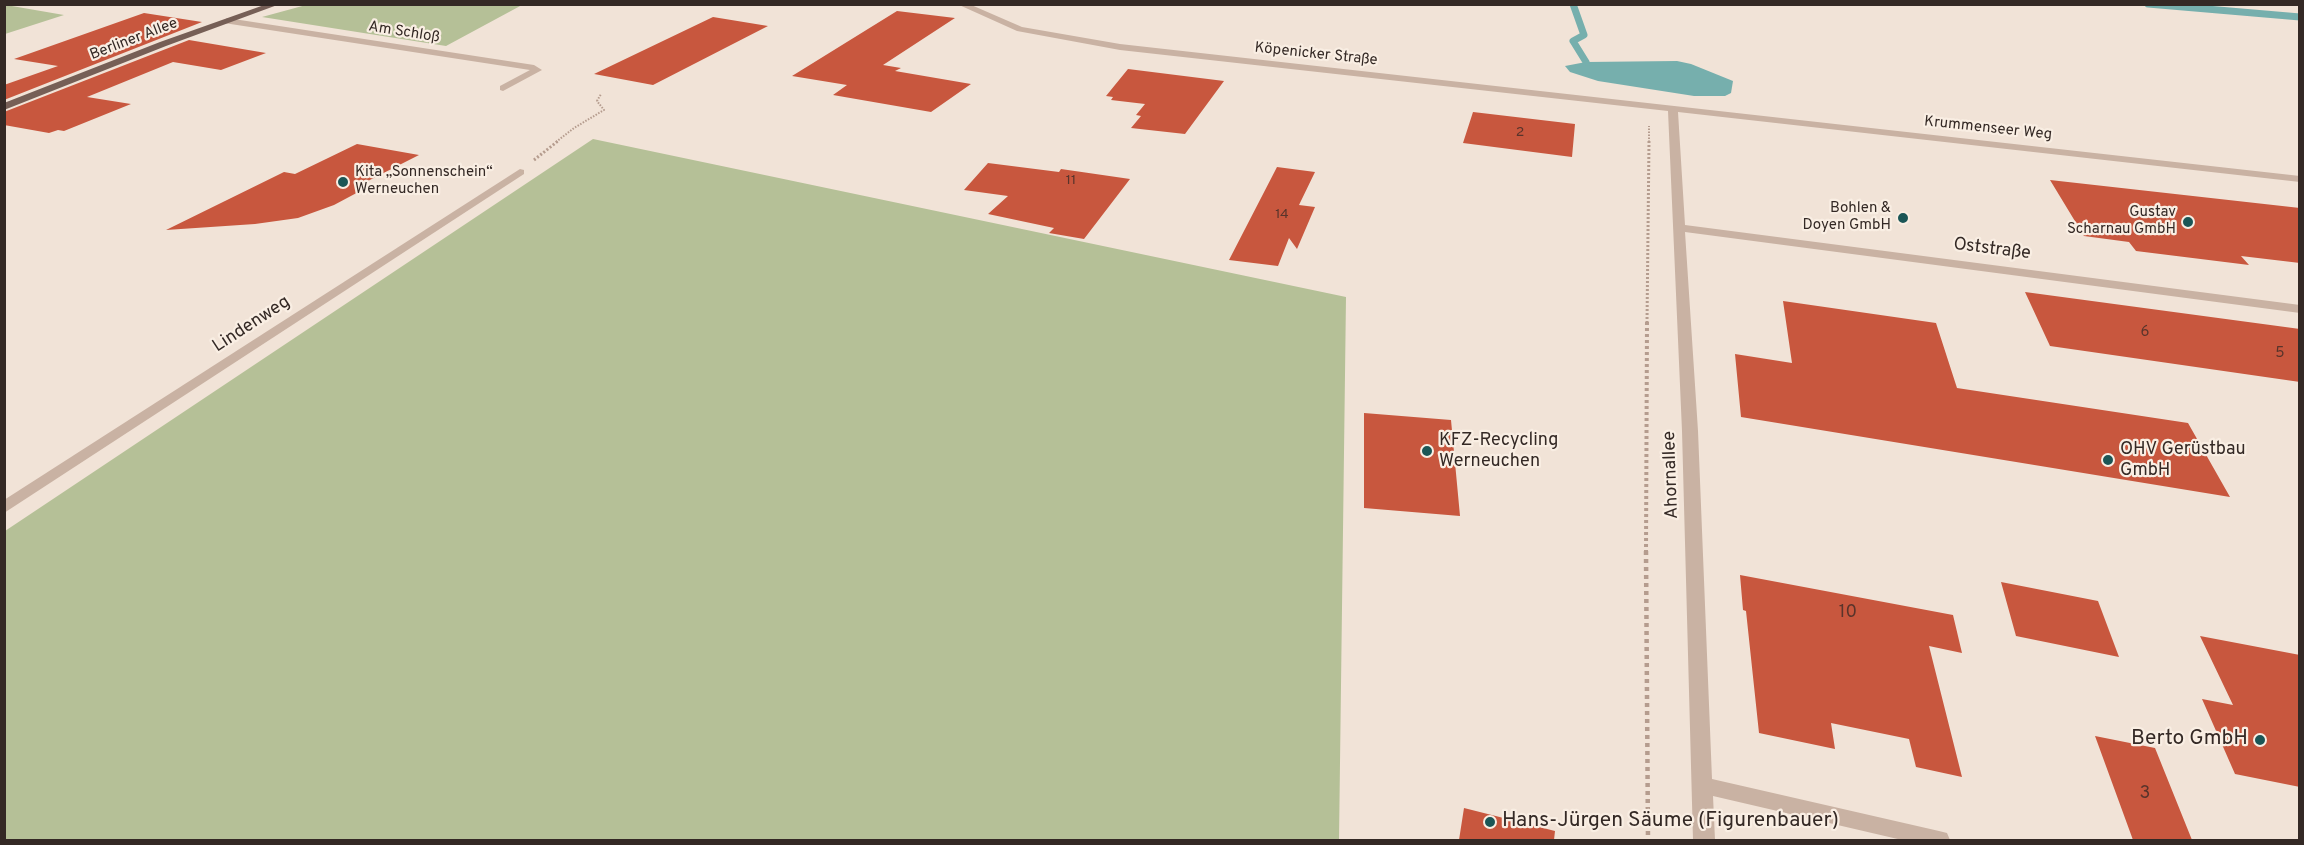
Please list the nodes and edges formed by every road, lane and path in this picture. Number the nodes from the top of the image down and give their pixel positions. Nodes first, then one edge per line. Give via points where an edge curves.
1 (276, 4) edge
2 (961, 4) edge
3 (227, 21) junction
4 (503, 88) dead end
5 (602, 94) dead end
6 (4, 107) edge
7 (1649, 107) junction
8 (1673, 109) junction
9 (520, 172) joint
10 (2300, 179) edge
11 (1680, 228) junction
12 (2300, 309) edge
13 (4, 508) edge
14 (1702, 785) junction
15 (1648, 840) edge
16 (1704, 840) edge
17 (1939, 840) edge

1 - 3 main road, Berliner Allee
2 - 7 street, Köpenicker Straße via 1020,28 1100,45
3 - 4 street, Am Schloß via 537,70
3 - 6 main road, Berliner Allee
5 - 9 path via 597,101 603,110
7 - 8 street, Köpenicker Straße
7 - 15 path via 1645,481
8 - 10 street, Krummenseer Weg
8 - 11 street, Ahornallee
9 - 13 street, Lindenweg
11 - 12 street, Oststraße
11 - 14 street, Ahornallee
14 - 16 street, Ahornallee
14 - 17 street

